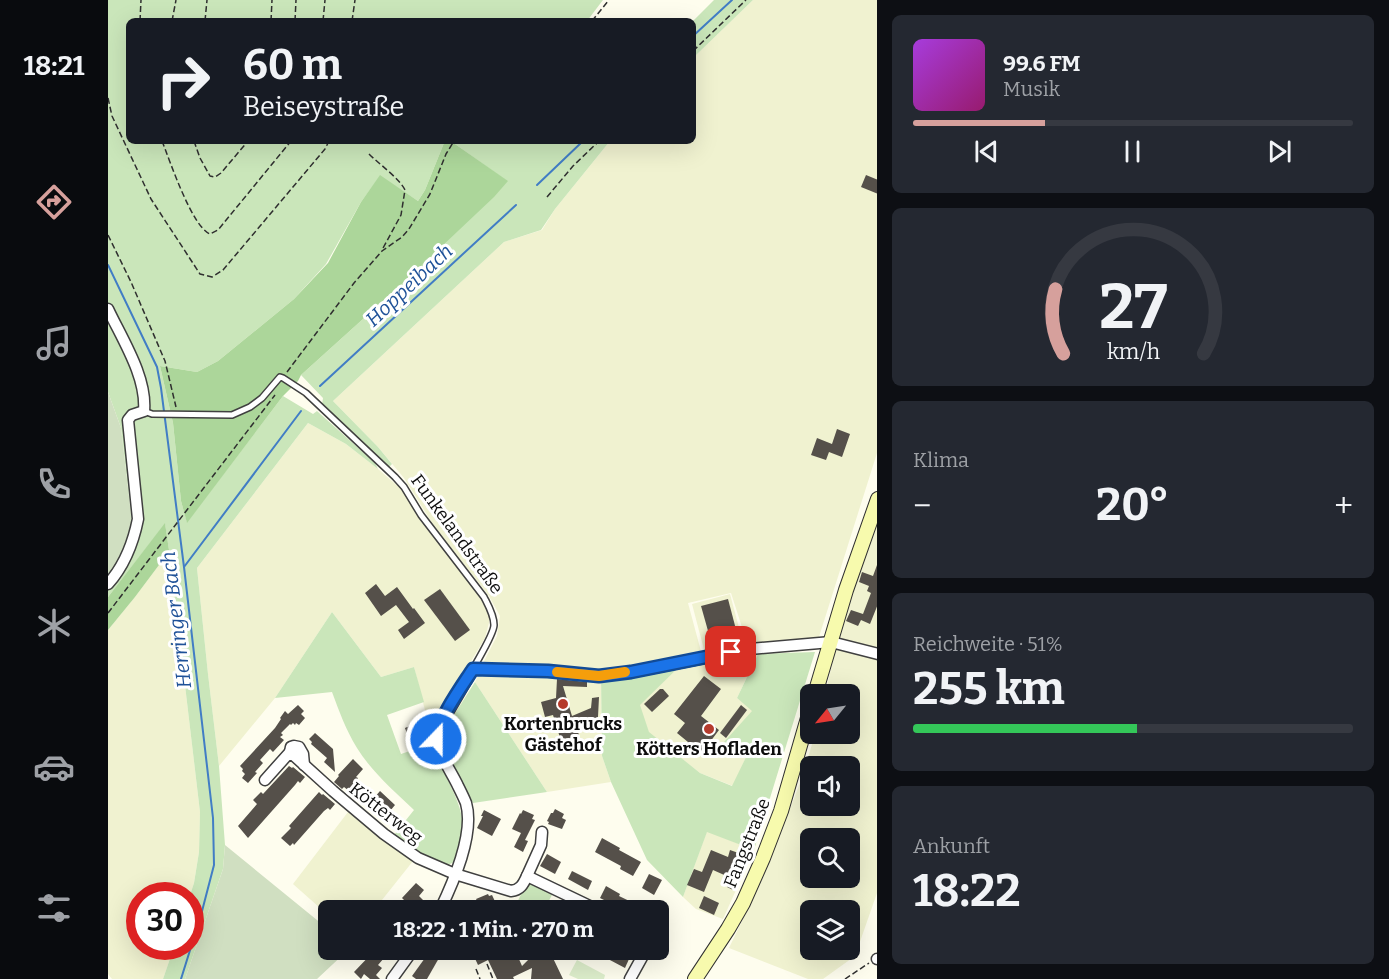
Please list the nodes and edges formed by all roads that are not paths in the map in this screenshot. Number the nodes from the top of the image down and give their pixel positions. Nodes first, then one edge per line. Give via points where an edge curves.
1 (108, 309) edge
2 (148, 413) junction
3 (877, 502) edge
4 (108, 584) edge
5 (831, 642) junction
6 (877, 654) edge
7 (473, 669) junction
8 (818, 684) edge
9 (800, 744) edge
10 (265, 780) dead end
11 (542, 832) dead end
12 (455, 874) junction
13 (527, 876) junction
14 (444, 900) edge
15 (577, 900) edge
16 (406, 960) edge
17 (640, 960) edge
18 (392, 979) edge
19 (630, 979) edge
20 (695, 979) edge

1 - 2 street via 141,381
2 - 4 street via 132,414 128,420 138,519 127,558
2 - 7 lane, Funkelandstraße via 232,415 256,403 279,377 306,393 404,487 484,597 494,625
3 - 5 main road
5 - 6 street
5 - 7 street via 750,649 599,676
5 - 8 main road
7 - 12 street, Funkelandstraße via 436,739 466,804 467,834
9 - 20 main road, Fangstraße via 781,811 743,903
10 - 12 street, Kötterweg via 290,752 407,851
11 - 13 street via 541,845
12 - 13 street, Kötterweg via 511,891 522,886
12 - 14 street, Funkelandstraße
13 - 15 street
16 - 18 street
17 - 19 street

